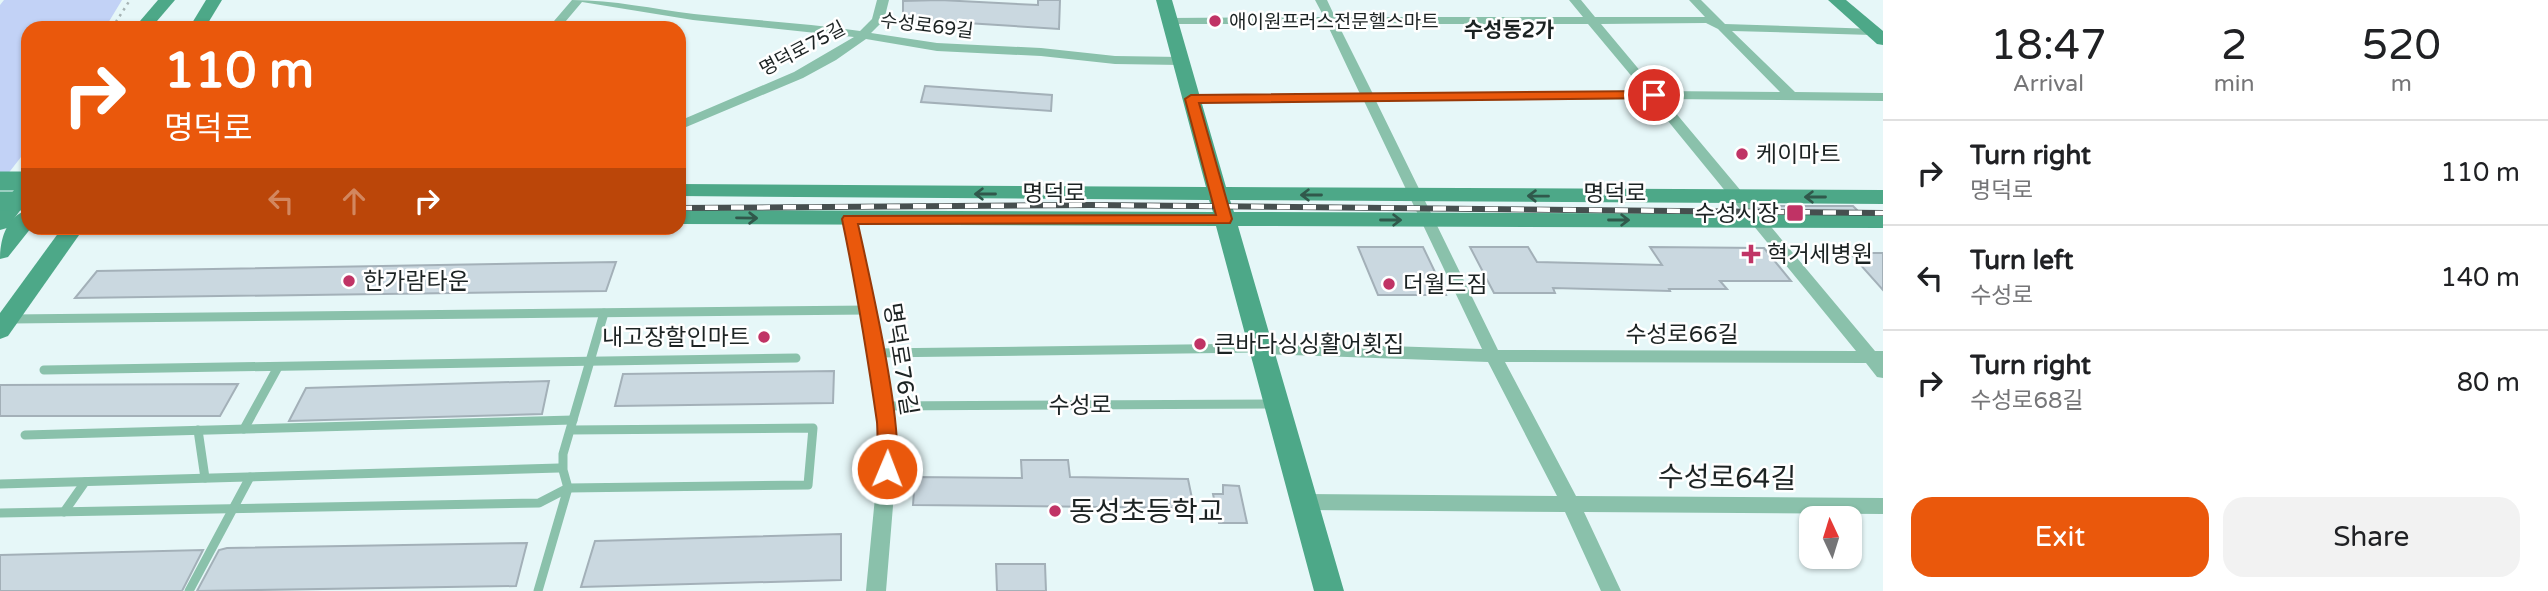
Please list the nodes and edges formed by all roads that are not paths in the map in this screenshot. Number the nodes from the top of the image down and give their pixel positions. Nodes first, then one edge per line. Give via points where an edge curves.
1 (146, 0) edge
2 (167, 0) edge
3 (181, 0) edge
4 (214, 0) edge
5 (578, 0) edge
6 (586, 0) edge
7 (883, 0) edge
8 (1321, 0) edge
9 (1575, 0) edge
10 (1695, 0) edge
11 (1836, 0) edge
12 (1166, 10) edge
13 (1590, 19) junction
14 (1330, 20) junction
15 (132, 21) edge
16 (148, 21) edge
17 (163, 21) edge
18 (201, 21) edge
19 (560, 21) edge
20 (1722, 27) junction
21 (1878, 35) edge
22 (866, 36) junction
23 (1181, 61) junction
24 (1654, 95) junction
25 (1370, 97) junction
26 (1792, 97) junction
27 (1883, 97) edge
28 (1191, 99) junction
29 (686, 123) edge
30 (0, 181) edge
31 (21, 182) edge
32 (686, 190) edge
33 (21, 193) edge
34 (1416, 194) junction
35 (1218, 195) junction
36 (1883, 197) edge
37 (1741, 198) junction
38 (0, 201) edge
39 (21, 201) edge
40 (686, 217) edge
41 (849, 219) junction
42 (1225, 219) junction
43 (1759, 219) junction
44 (1429, 220) junction
45 (1883, 221) edge
46 (0, 223) edge
47 (21, 226) edge
48 (53, 235) edge
49 (67, 235) edge
50 (0, 252) edge
51 (869, 310) junction
52 (604, 313) junction
53 (3, 317) edge
54 (1261, 348) junction
55 (876, 353) junction
56 (1493, 356) junction
57 (1877, 357) edge
58 (796, 358) dead end
59 (590, 363) junction
60 (278, 367) junction
61 (44, 370) dead end
62 (1883, 372) edge
63 (1277, 404) junction
64 (883, 406) junction
65 (572, 425) junction
66 (244, 429) junction
67 (198, 430) junction
68 (25, 435) dead end
69 (559, 468) junction
70 (250, 477) junction
71 (205, 478) junction
72 (85, 481) junction
73 (0, 484) edge
74 (568, 488) junction
75 (1304, 502) junction
76 (1570, 503) junction
77 (1883, 506) edge
78 (233, 508) junction
79 (64, 512) junction
80 (0, 513) edge
81 (189, 591) edge
82 (538, 591) edge
83 (876, 591) edge
84 (1329, 591) edge
85 (1611, 591) edge

1 - 15 main road
2 - 16 main road
3 - 17 main road
4 - 18 main road
5 - 19 street
6 - 22 street, 수성로69길
7 - 22 street, 명덕로75길
8 - 14 street
9 - 13 street
10 - 20 street
11 - 21 main road
12 - 14 street
12 - 23 main road
13 - 14 street
13 - 20 street via 1708,20
13 - 24 street
14 - 25 street
20 - 21 street
20 - 26 street
22 - 23 street, 수성로69길 via 937,47
22 - 29 street, 명덕로75길 via 798,76
23 - 28 main road
24 - 25 street
24 - 26 street
24 - 37 street
25 - 28 street
25 - 34 street
26 - 27 street
28 - 35 main road
30 - 31 main road, bridge
35 -> 32 main road, 명덕로
33 - 46 main road
34 -> 35 main road, 명덕로
37 -> 34 main road, 명덕로
34 - 44 street
35 - 42 main road
36 -> 37 main road, 명덕로
37 - 43 street
38 - 39 main road, bridge
40 -> 41 main road, 명덕로
41 - 42 main road, 명덕로
41 - 51 street, 명덕로76길
42 -> 44 main road, 명덕로
42 - 54 main road
44 -> 43 main road, 명덕로
43 - 45 main road, 명덕로
43 - 57 street
44 - 56 street
47 - 50 main road
48 - 53 main road
49 - 53 main road
51 - 52 lane
51 - 55 street, 명덕로76길
52 - 53 lane
52 - 59 lane
54 - 55 lane
54 - 56 street, 수성로66길
54 - 63 main road
55 - 64 street, 명덕로76길
56 - 57 street, 수성로66길
56 - 76 street
57 - 62 street
58 - 59 lane
59 - 60 lane
59 - 65 lane
60 - 61 lane
60 - 66 lane
63 - 64 lane, 수성로
63 - 75 main road
64 - 83 street, 명덕로76길 via 889,445
65 - 66 lane
65 - 69 lane
65 - 74 lane via 813,428 808,485
66 - 67 lane
67 - 68 lane
67 - 71 lane
69 - 70 lane
69 - 74 lane
70 - 71 lane
70 - 78 lane
71 - 72 lane
72 - 73 lane
72 - 79 lane
74 - 78 lane via 539,503
74 - 82 lane
75 - 76 street, 수성로64길
75 - 84 main road
76 - 77 street, 수성로64길
76 - 85 street
78 - 79 lane
78 - 81 lane
79 - 80 lane

